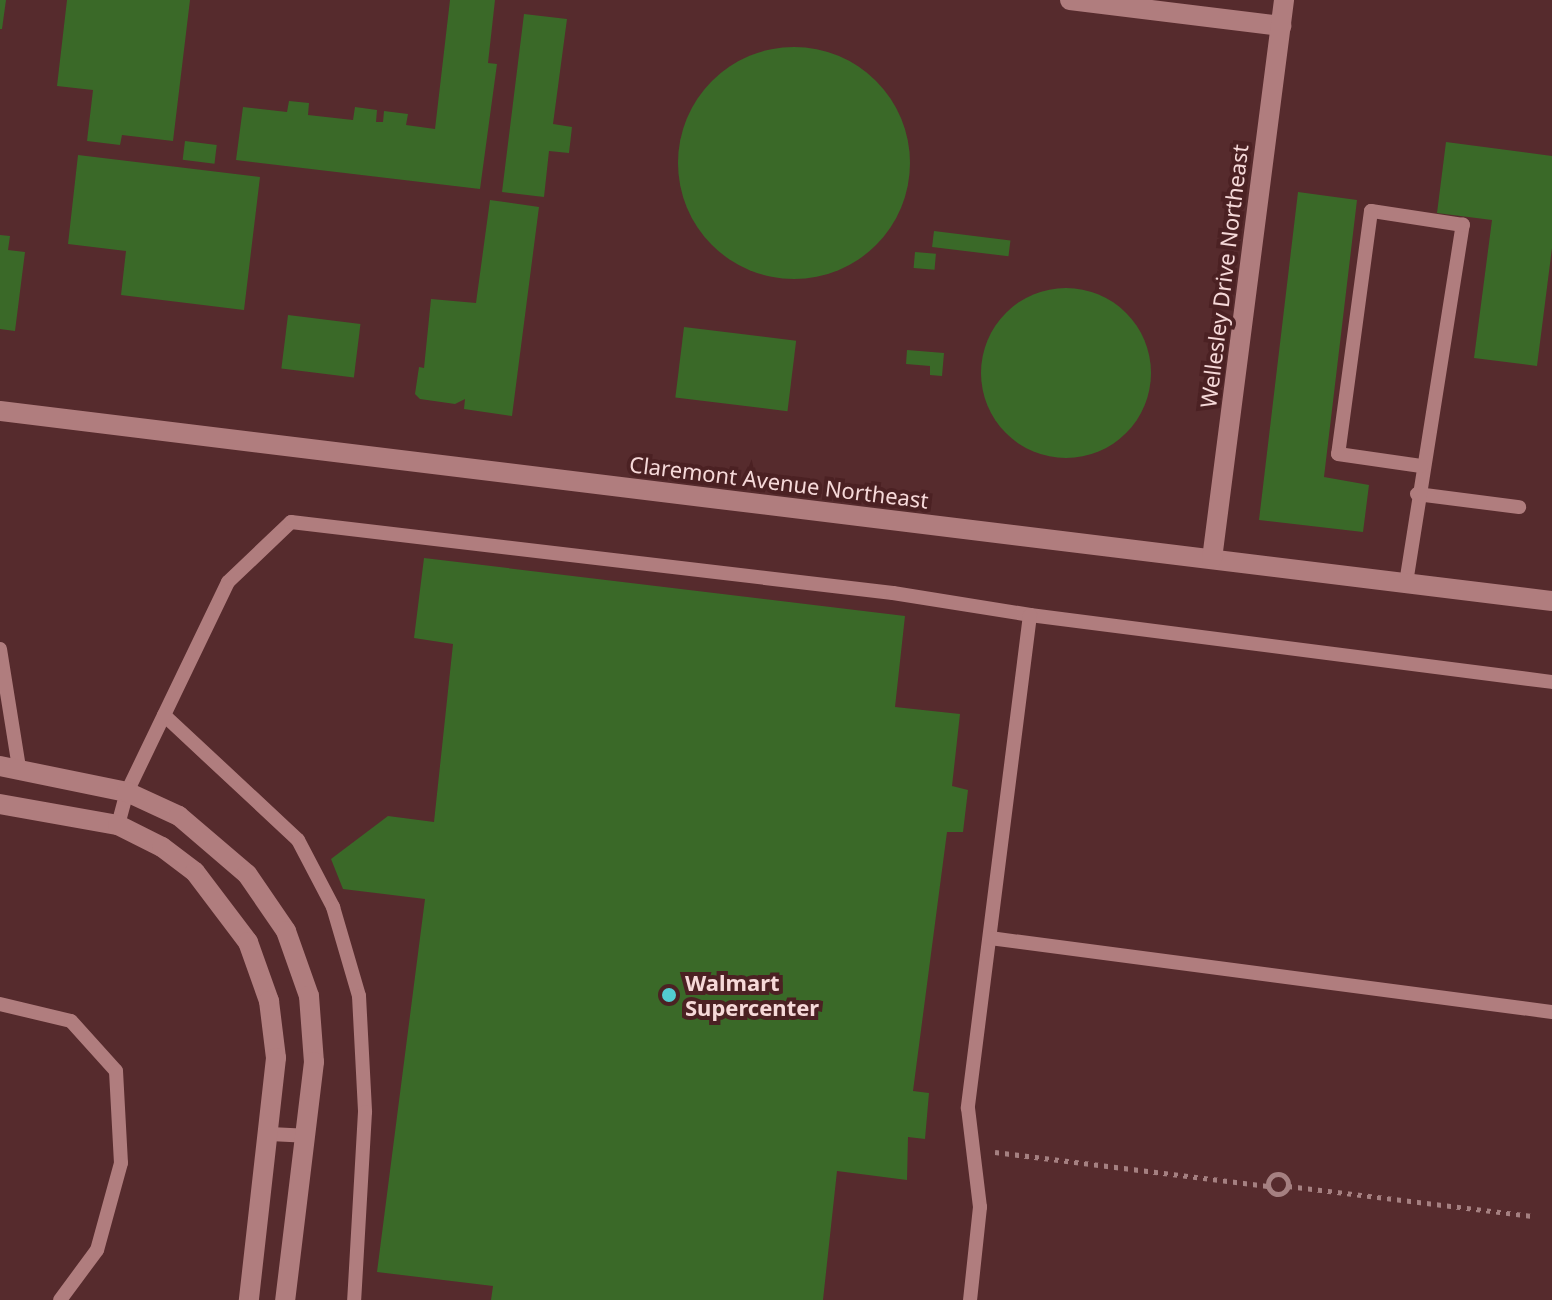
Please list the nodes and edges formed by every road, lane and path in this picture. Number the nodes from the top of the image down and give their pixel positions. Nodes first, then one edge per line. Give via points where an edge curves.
1 (1070, 0) edge
2 (1284, 0) edge
3 (1281, 26) junction
4 (0, 411) edge
5 (1421, 466) junction
6 (1417, 494) junction
7 (1519, 507) dead end
8 (1212, 559) junction
9 (1406, 583) junction
10 (1552, 601) edge
11 (1030, 615) junction
12 (0, 649) edge
13 (1552, 682) edge
14 (164, 715) junction
15 (9, 767) edge
16 (127, 792) junction
17 (0, 804) edge
18 (118, 825) junction
19 (990, 938) junction
20 (0, 1004) edge
21 (1552, 1012) edge
22 (270, 1134) junction
23 (305, 1136) junction
24 (985, 1151) dead end
25 (1268, 1186) junction
26 (1288, 1186) junction
27 (1532, 1216) dead end
28 (60, 1300) edge
29 (249, 1300) edge
30 (285, 1300) edge
31 (354, 1300) edge
32 (970, 1300) edge

1 - 3 street
2 - 3 street, Wellesley Drive Northeast
3 - 8 street, Wellesley Drive Northeast
4 - 8 street, Claremont Avenue Northeast
5 - 5 lane via 1338,454 1371,211 1463,225
5 - 6 lane
6 - 7 lane
6 - 9 lane
8 - 9 street, Claremont Avenue Northeast
9 - 10 street, Claremont Avenue Northeast
11 - 13 lane
11 - 14 lane via 893,593 291,522 228,582
11 - 19 lane
12 - 15 lane
14 - 16 lane
14 - 31 lane via 298,840 333,907 359,996 361,1025 365,1112
15 - 16 street
16 - 18 lane
16 - 23 street via 179,816 247,874 286,931 309,996 314,1062
17 - 18 street
18 - 22 street via 195,872 248,942 269,1001 276,1058
19 - 21 lane
19 - 32 lane via 968,1108 980,1207
20 - 28 lane via 71,1021 116,1071 121,1163 97,1250
22 - 23 lane
22 - 29 street
23 - 30 street
24 - 25 path
25 - 26 path via 1278,1194
25 - 26 path via 1276,1174 1285,1177
26 - 27 path

